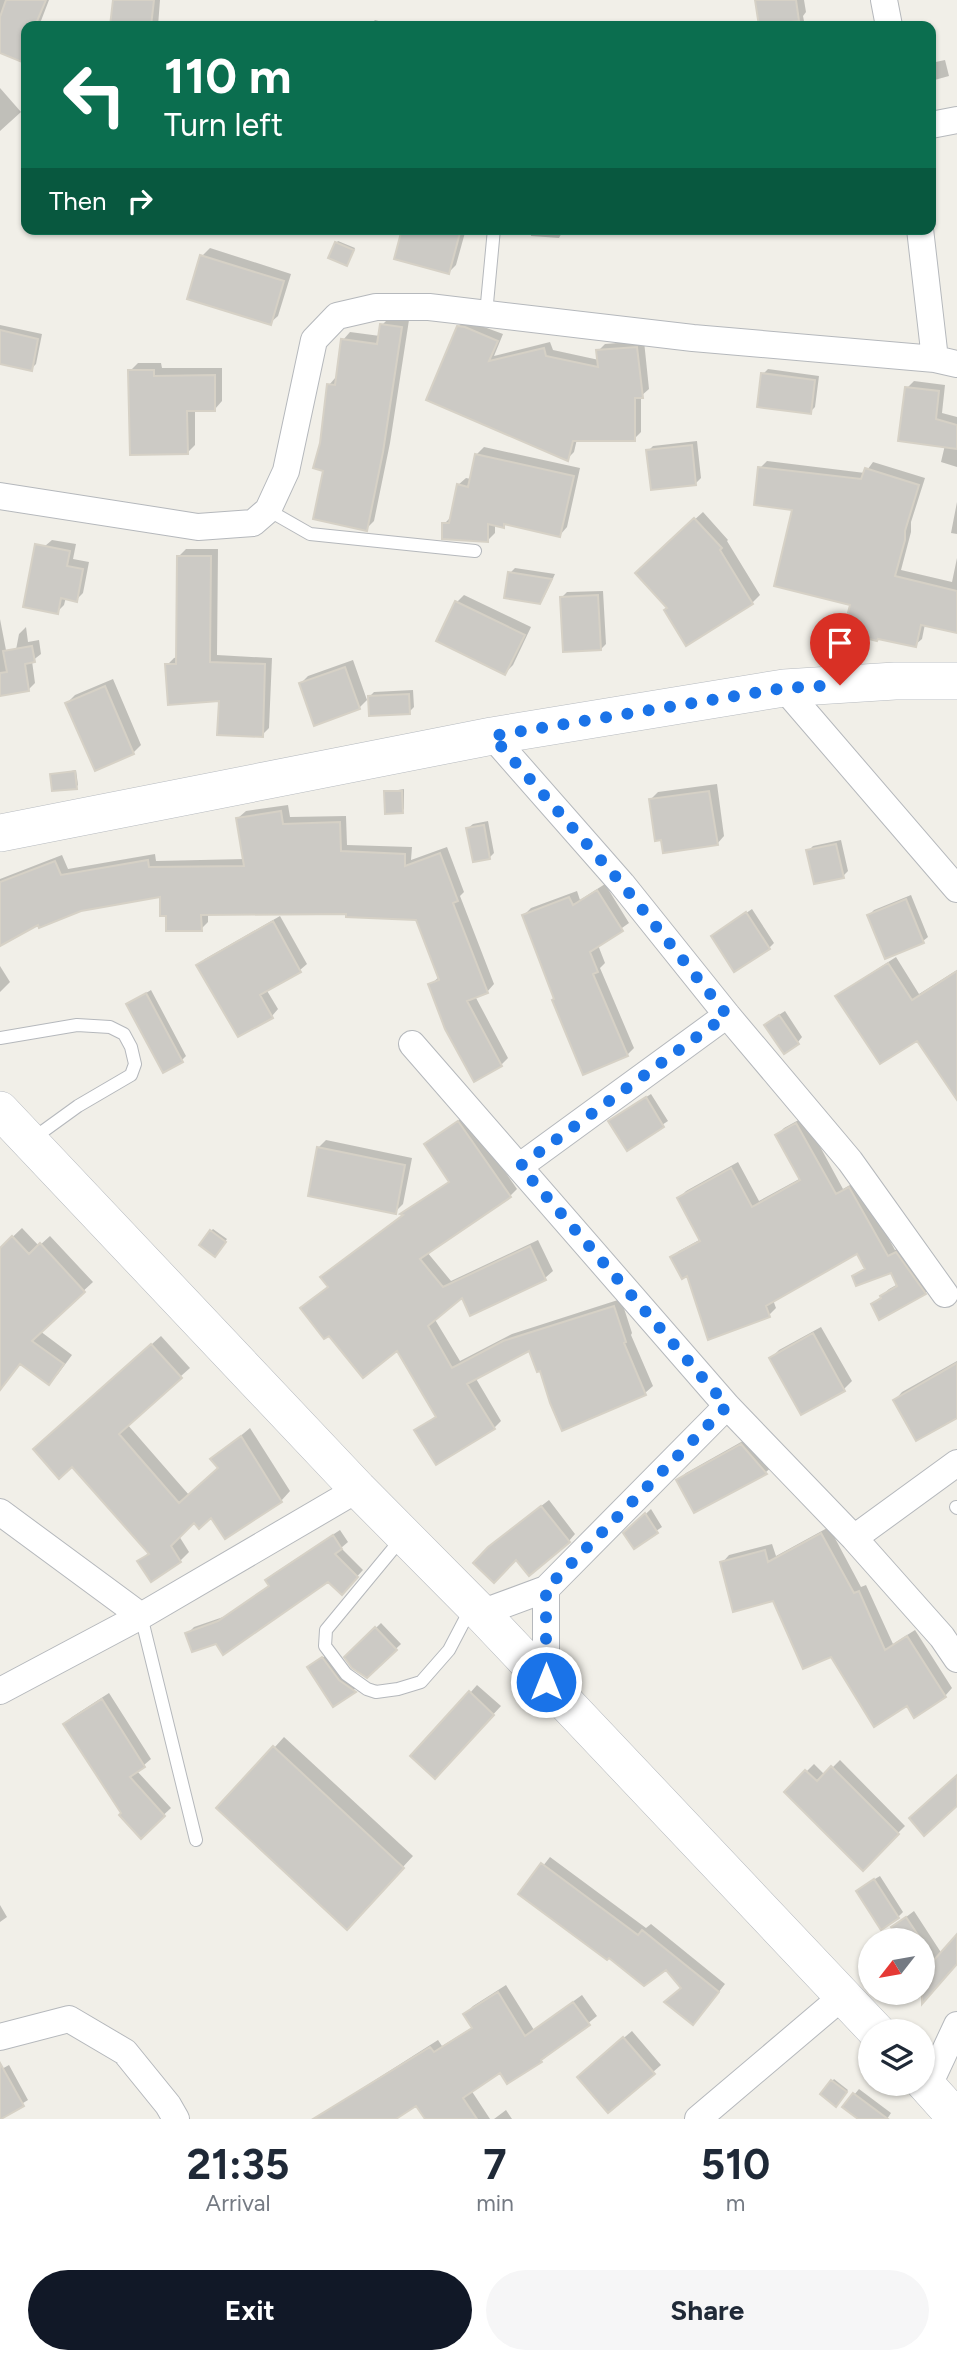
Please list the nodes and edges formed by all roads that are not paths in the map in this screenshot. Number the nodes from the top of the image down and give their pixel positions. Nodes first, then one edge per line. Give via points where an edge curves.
1 (884, 0) edge
2 (888, 21) edge
3 (957, 120) edge
4 (936, 124) edge
5 (493, 235) edge
6 (921, 235) edge
7 (486, 314) junction
8 (946, 362) edge
9 (0, 495) edge
10 (268, 510) junction
11 (475, 551) dead end
12 (957, 681) edge
13 (784, 688) junction
14 (492, 736) junction
15 (0, 833) edge
16 (957, 889) edge
17 (727, 1015) junction
18 (0, 1038) edge
19 (412, 1044) dead end
20 (0, 1110) edge
21 (31, 1140) junction
22 (520, 1166) junction
23 (945, 1294) dead end
24 (727, 1406) junction
25 (957, 1463) edge
26 (358, 1489) junction
27 (0, 1513) edge
28 (404, 1535) junction
29 (854, 1538) junction
30 (546, 1589) junction
31 (477, 1609) junction
32 (141, 1616) junction
33 (957, 1659) edge
34 (546, 1682) junction
35 (0, 1691) edge
36 (196, 1840) dead end
37 (843, 1996) junction
38 (865, 2019) edge
39 (957, 2025) edge
40 (0, 2037) edge
41 (935, 2065) edge
42 (935, 2094) edge
43 (176, 2119) edge
44 (698, 2119) edge
45 (957, 2119) edge

1 - 2 street
3 - 4 street
5 - 7 lane
6 - 8 street
7 - 8 street
7 - 10 street via 376,307 337,316 314,340 286,471
9 - 10 street via 198,527 253,523
10 - 11 lane via 310,534
12 - 13 main road
13 - 14 main road
13 - 16 street
14 - 15 main road
14 - 17 street via 622,884
17 - 22 street
17 - 23 street via 850,1161
18 - 21 lane via 77,1025 110,1027 124,1034 131,1047 135,1064 131,1074
19 - 22 street
20 - 21 main road
21 - 26 main road
22 - 24 street
24 - 29 street
24 - 30 street
25 - 29 street
26 - 28 main road
26 - 32 street
27 - 32 street
28 - 31 main road
28 - 31 lane via 326,1630 325,1646 346,1674 376,1692 421,1682
29 - 33 street
30 - 31 street
30 - 34 street
31 - 34 main road
32 - 35 street
32 - 36 lane
34 - 37 main road
37 - 38 main road
37 - 44 street
39 - 41 street
40 - 43 street via 69,2019 125,2052
42 - 45 main road

